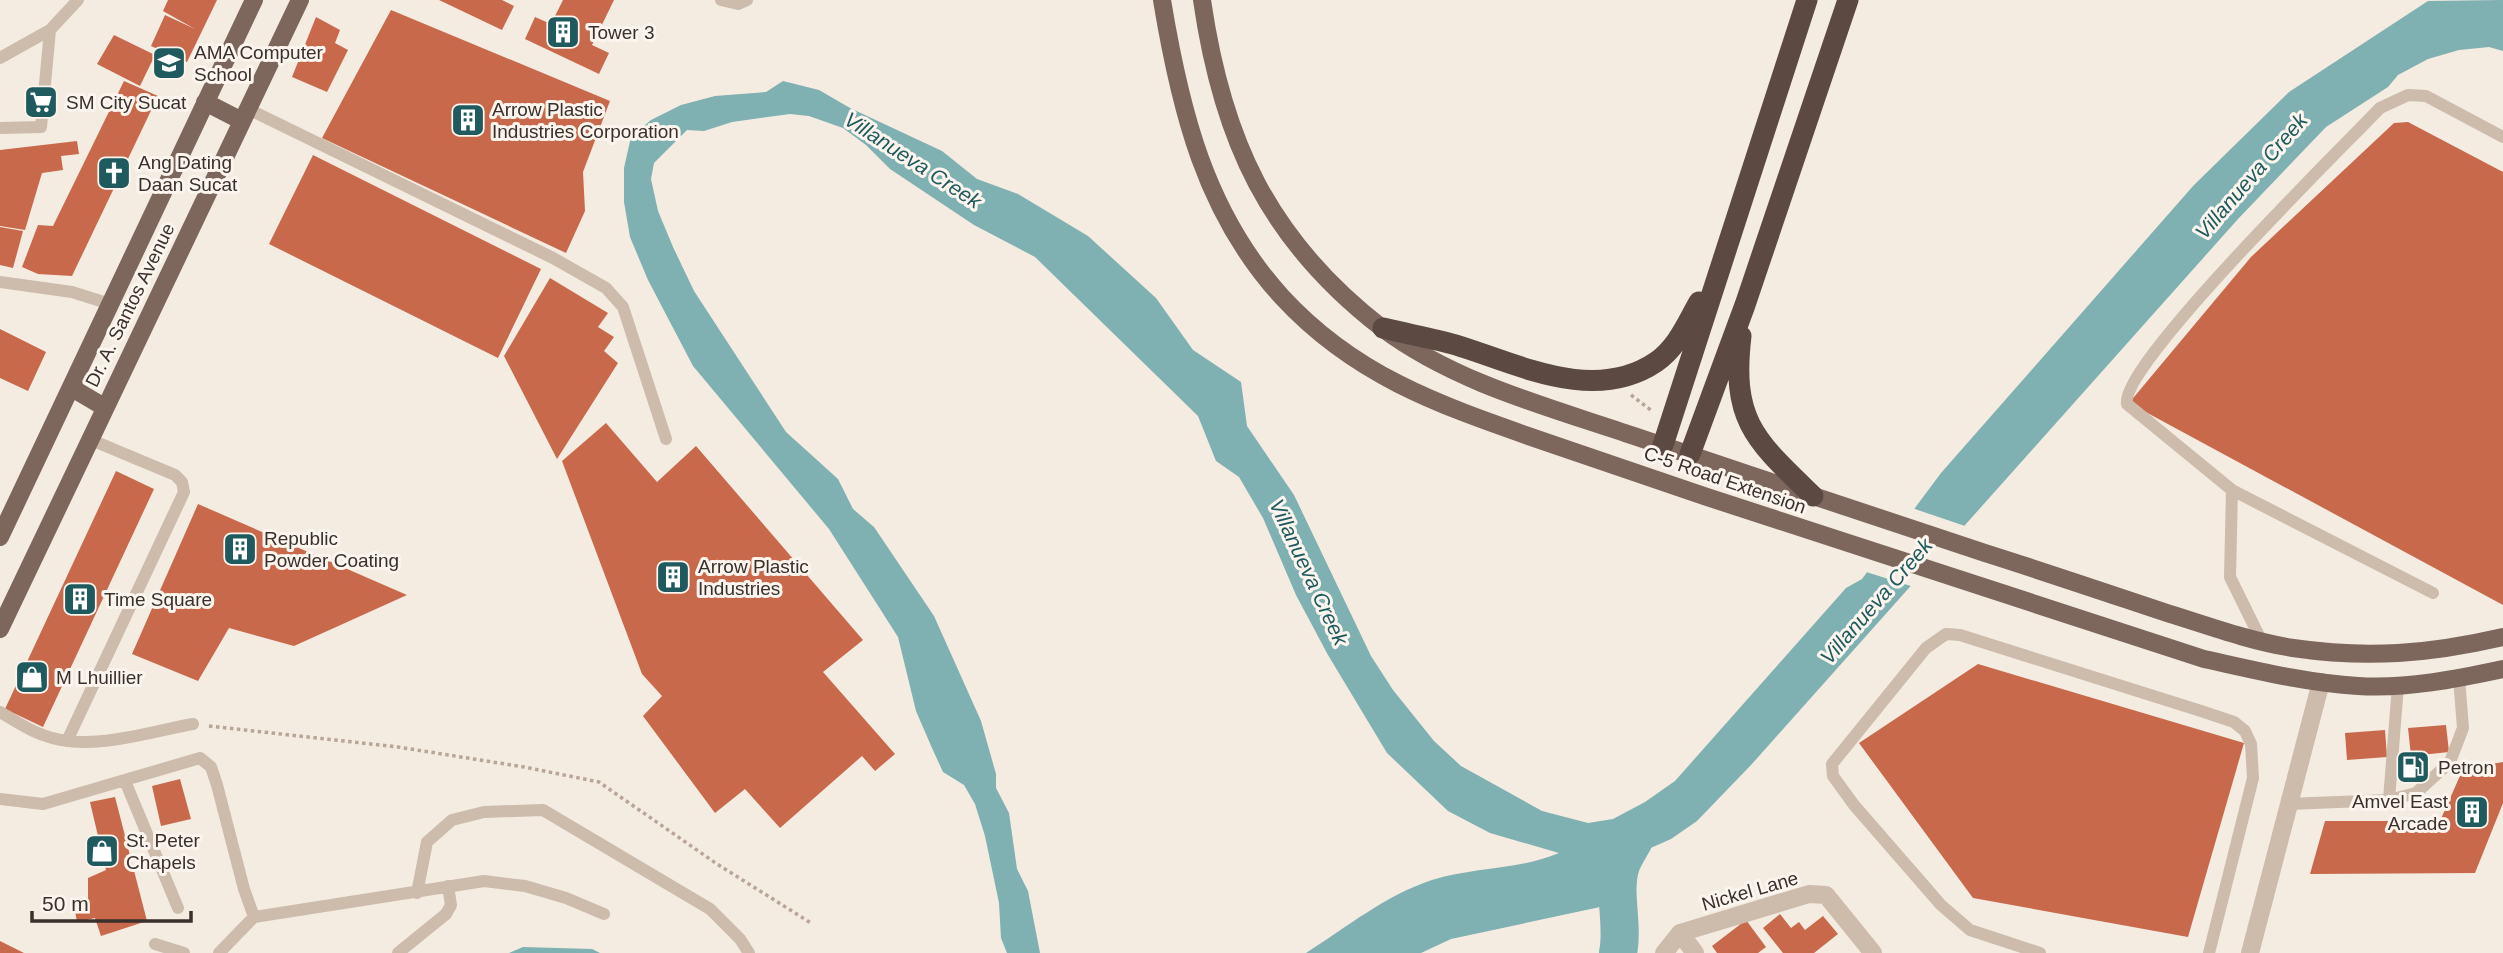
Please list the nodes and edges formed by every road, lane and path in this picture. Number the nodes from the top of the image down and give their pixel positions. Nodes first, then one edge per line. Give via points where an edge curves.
1 (78, 0) edge
2 (254, 0) edge
3 (300, 0) edge
4 (721, 0) edge
5 (747, 0) edge
6 (1162, 0) edge
7 (1202, 0) edge
8 (1807, 0) edge
9 (1848, 0) edge
10 (50, 30) junction
11 (0, 58) edge
12 (205, 102) junction
13 (245, 115) junction
14 (0, 128) edge
15 (2503, 137) edge
16 (1721, 264) junction
17 (0, 282) edge
18 (110, 304) junction
19 (1745, 305) junction
20 (1383, 328) junction
21 (72, 388) junction
22 (1623, 389) dead end
23 (104, 407) junction
24 (1660, 417) dead end
25 (89, 439) junction
26 (666, 439) dead end
27 (1663, 445) junction
28 (1690, 454) junction
29 (2232, 490) junction
30 (1813, 496) junction
31 (0, 537) edge
32 (2433, 593) dead end
33 (0, 629) edge
34 (2503, 638) edge
35 (2262, 642) junction
36 (2503, 669) edge
37 (2459, 678) junction
38 (2322, 682) junction
39 (2398, 685) junction
40 (0, 712) edge
41 (192, 724) joint
42 (67, 741) junction
43 (125, 781) junction
44 (0, 799) edge
45 (2389, 800) junction
46 (2288, 804) junction
47 (447, 886) junction
48 (417, 893) junction
49 (178, 908) dead end
50 (604, 914) dead end
51 (254, 917) junction
52 (811, 923) dead end
53 (1680, 933) junction
54 (155, 944) dead end
55 (184, 953) edge
56 (219, 953) edge
57 (398, 953) edge
58 (749, 953) edge
59 (1664, 953) edge
60 (1695, 953) edge
61 (1873, 953) edge
62 (2040, 953) edge
63 (2209, 953) edge
64 (2250, 953) edge

1 - 10 lane
2 - 12 main road, Dr. A. Santos Avenue
3 - 13 main road, Dr. A. Santos Avenue
4 - 5 lane via 738,4
6 - 38 main road, C-5 Road Extension via 1189,133 1227,221 1261,273 1331,343 1385,379 1434,402 2204,659
7 - 20 main road, C-5 Road Extension via 1225,113 1255,180 1314,264
8 - 16 highway
9 - 19 highway
10 - 11 lane
10 - 14 lane via 41,127
12 - 13 main road
12 - 18 main road, Dr. A. Santos Avenue
13 - 23 main road, Dr. A. Santos Avenue
13 - 26 lane via 554,258 606,288 623,307
15 - 29 lane via 2426,96 2408,95 2381,108 2171,328 2129,387 2127,404
16 - 20 highway via 1674,345 1658,361 1618,377 1586,380 1550,375
16 - 27 highway
17 - 18 lane via 72,292
18 - 21 main road, Dr. A. Santos Avenue
19 - 28 highway
19 - 30 highway via 1738,358 1745,416 1763,447
20 - 27 main road, C-5 Road Extension via 1477,381
21 - 23 main road
21 - 31 main road, Dr. A. Santos Avenue
22 - 24 path
23 - 25 main road, Dr. A. Santos Avenue
25 - 33 main road, Dr. A. Santos Avenue
25 - 42 lane via 175,475 184,492
27 - 28 main road, C-5 Road Extension
28 - 30 main road, C-5 Road Extension
29 - 32 lane
29 - 35 lane via 2230,577
30 - 35 main road, C-5 Road Extension
34 - 35 main road, C-5 Road Extension via 2414,654 2368,656
36 - 37 main road, C-5 Road Extension
37 - 39 main road, C-5 Road Extension
37 - 45 lane via 2463,728 2449,762 2416,793
38 - 39 main road, C-5 Road Extension
38 - 46 street
39 - 45 lane
40 - 42 lane via 43,736
41 - 42 lane via 104,740
41 - 52 path via 398,747 599,782
43 - 44 lane via 43,804
43 - 49 lane
43 - 51 lane via 189,759 200,758 211,767
45 - 46 lane
46 - 64 street
47 - 48 lane
47 - 50 lane via 484,881 526,886
47 - 57 lane via 451,905 446,914
48 - 51 lane
48 - 58 lane via 427,842 452,820 484,812 544,810 709,909
51 - 56 lane
53 - 59 street
53 - 60 street
53 - 61 street, Nickel Lane via 1809,894 1826,895
54 - 55 lane
62 - 63 lane via 1970,930 1941,905 1833,776 1832,764 1853,737 1926,648 1946,634 2201,711 2234,722 2245,731 2251,744 2253,778

